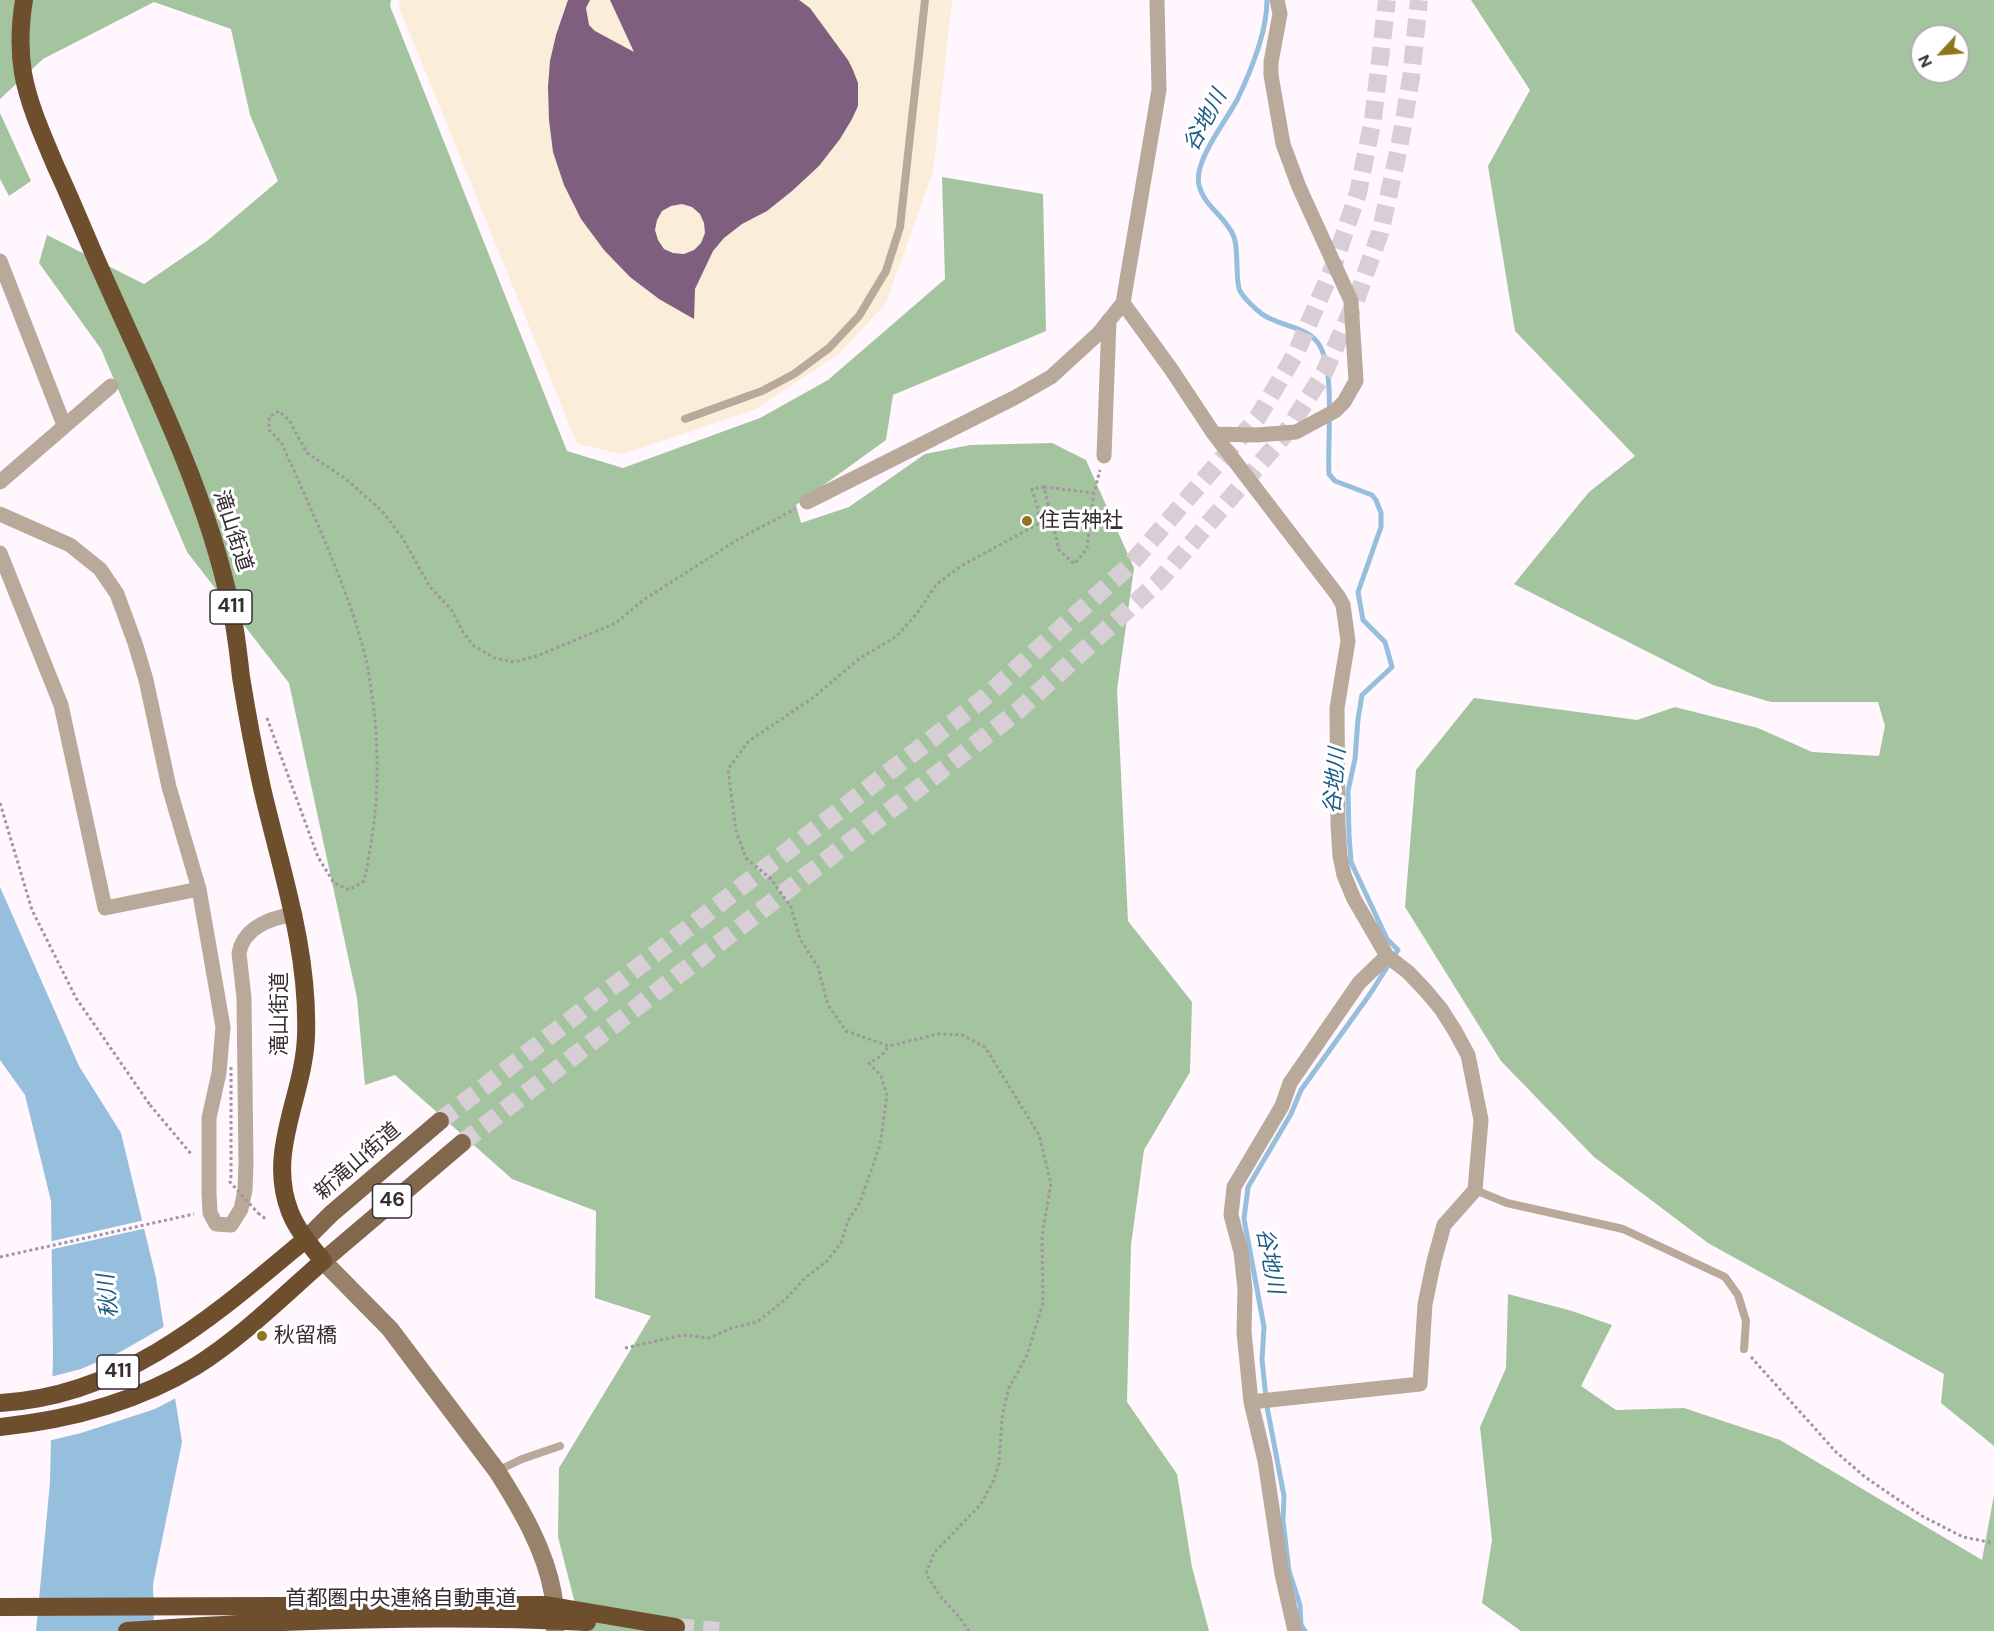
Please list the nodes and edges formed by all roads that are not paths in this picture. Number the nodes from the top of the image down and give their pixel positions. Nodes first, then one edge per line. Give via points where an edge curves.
1 (24, 0) edge
2 (925, 0) edge
3 (1157, 0) edge
4 (1277, 0) edge
5 (0, 261) edge
6 (1123, 303) junction
7 (1109, 320) junction
8 (111, 386) dead end
9 (685, 419) dead end
10 (64, 425) junction
11 (1214, 434) junction
12 (1104, 456) road end
13 (0, 482) edge
14 (807, 502) road end
15 (0, 514) edge
16 (0, 553) edge
17 (199, 888) junction
18 (294, 914) junction
19 (1388, 956) junction
20 (440, 1121) tunnel mouth
21 (462, 1143) tunnel mouth
22 (1475, 1190) junction
23 (306, 1239) junction
24 (323, 1261) junction
25 (1744, 1349) road end
26 (1251, 1402) junction
27 (0, 1403) edge
28 (0, 1427) edge
29 (560, 1446) dead end
30 (497, 1471) junction
31 (0, 1607) edge
32 (128, 1631) edge
33 (555, 1631) edge
34 (1295, 1631) edge

1 - 18 highway, 滝山街道 / 411 via 20,31 23,70 39,128 182,453 212,535 234,626 262,786
2 - 9 lane via 900,227 886,272 859,316 829,348 794,374 762,392
3 - 6 street via 1159,90
4 - 11 street via 1280,14 1271,75 1283,144 1351,301 1356,381 1344,402 1327,416 1289,434
5 - 10 street
6 - 7 street
6 - 11 street
7 - 12 street
7 - 14 street via 1051,376
8 - 10 street
10 - 13 street
11 - 19 street via 1343,605 1348,641 1337,708 1340,856 1354,899
15 - 17 street via 78,550 100,568 117,594 146,680 169,787
16 - 17 street via 61,705 105,908
17 - 18 street via 223,1027 219,1073 209,1118 210,1213 216,1224 231,1225 241,1209 245,1190 241,943 258,926
18 - 23 highway, 滝山街道 / 411 via 307,1004 306,1040 281,1167 290,1212
19 - 22 street via 1441,1009 1468,1055 1481,1120
19 - 26 street via 1359,983 1290,1083 1282,1106 1234,1187 1231,1215 1245,1289 1244,1332
20 - 23 main road, 新滝山街道 / 46
21 - 24 main road, 46
22 - 25 lane via 1507,1203 1623,1229 1725,1277 1738,1295 1746,1321
22 - 26 street via 1444,1225 1425,1304 1420,1384
23 - 24 highway, 滝山街道 / 411
23 - 27 highway, 411 via 223,1308 164,1349 75,1390
24 - 28 highway, 411 via 196,1366 130,1398 52,1420
24 - 30 street via 390,1329
26 - 34 street
29 - 30 lane
30 - 33 street via 531,1528 544,1563 553,1594
31 - 32 highway, 首都圏中央連絡自動車道, bridge via 546,1605 676,1627 379,1619

